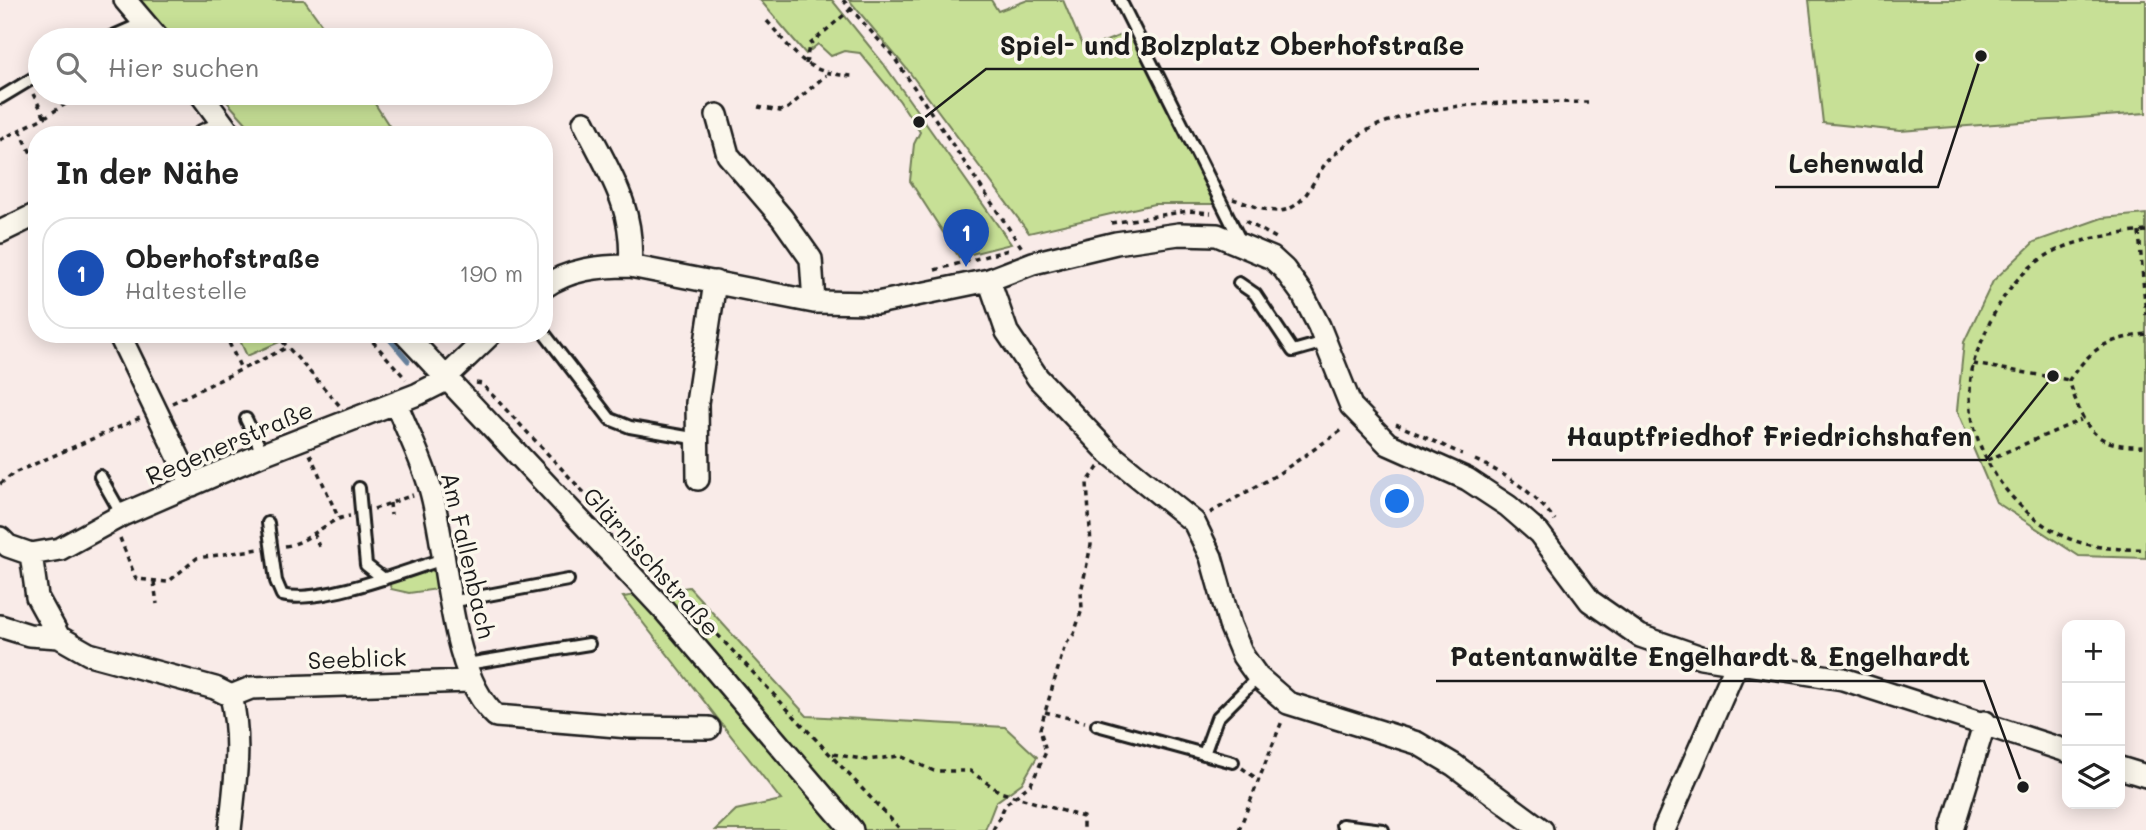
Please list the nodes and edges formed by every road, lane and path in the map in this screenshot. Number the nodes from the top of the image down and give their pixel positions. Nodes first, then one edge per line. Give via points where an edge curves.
1 (125, 0) edge
2 (844, 0) edge
3 (1120, 0) edge
4 (851, 9) junction
5 (767, 21) dead end
6 (145, 22) junction
7 (131, 28) edge
8 (150, 28) edge
9 (806, 65) junction
10 (826, 75) junction
11 (852, 76) dead end
12 (26, 81) joint
13 (28, 85) edge
14 (0, 98) edge
15 (1590, 102) dead end
16 (39, 105) edge
17 (64, 105) edge
18 (209, 105) edge
19 (758, 107) dead end
20 (718, 115) dead end
21 (45, 117) junction
22 (584, 121) dead end
23 (29, 126) edge
24 (224, 126) edge
25 (28, 127) edge
26 (20, 131) junction
27 (0, 140) edge
28 (28, 147) edge
29 (1217, 195) junction
30 (1227, 214) junction
31 (28, 218) edge
32 (1099, 226) dead end
33 (2146, 231) edge
34 (0, 232) edge
35 (2139, 232) junction
36 (1242, 244) junction
37 (1287, 245) dead end
38 (1029, 251) junction
39 (630, 266) junction
40 (926, 273) dead end
41 (989, 280) junction
42 (553, 282) edge
43 (715, 282) junction
44 (1239, 283) dead end
45 (814, 302) junction
46 (2146, 316) edge
47 (2146, 334) edge
48 (1325, 342) junction
49 (122, 343) edge
50 (229, 343) edge
51 (282, 343) edge
52 (374, 343) edge
53 (414, 343) edge
54 (482, 343) edge
55 (552, 343) edge
56 (286, 348) junction
57 (1973, 364) junction
58 (241, 369) junction
59 (447, 377) junction
60 (2069, 380) junction
61 (418, 394) junction
62 (396, 404) junction
63 (340, 407) dead end
64 (148, 414) junction
65 (1362, 417) junction
66 (246, 419) dead end
67 (1388, 420) dead end
68 (2081, 420) junction
69 (698, 439) junction
70 (2146, 446) edge
71 (309, 452) dead end
72 (1109, 453) junction
73 (264, 454) junction
74 (1987, 460) junction
75 (100, 476) dead end
76 (698, 479) dead end
77 (0, 484) edge
78 (192, 485) junction
79 (359, 488) dead end
80 (405, 497) dead end
81 (390, 503) junction
82 (362, 514) junction
83 (391, 515) dead end
84 (338, 517) junction
85 (117, 518) junction
86 (1194, 522) junction
87 (268, 523) dead end
88 (1560, 527) dead end
89 (314, 533) junction
90 (0, 538) edge
91 (270, 547) junction
92 (319, 547) dead end
93 (258, 549) dead end
94 (2146, 549) edge
95 (234, 552) junction
96 (31, 554) junction
97 (443, 559) junction
98 (235, 561) dead end
99 (384, 579) junction
100 (568, 580) dead end
101 (154, 581) junction
102 (450, 602) junction
103 (157, 604) dead end
104 (0, 626) edge
105 (59, 637) junction
106 (589, 644) dead end
107 (1737, 663) junction
108 (469, 672) junction
109 (1258, 677) junction
110 (231, 696) junction
111 (1288, 703) junction
112 (1045, 712) junction
113 (1985, 722) junction
114 (1097, 725) joint
115 (709, 728) dead end
116 (2062, 749) edge
117 (831, 754) junction
118 (1204, 754) junction
119 (1233, 762) joint
120 (2125, 770) edge
121 (2146, 776) edge
122 (1260, 781) junction
123 (1014, 795) junction
124 (1342, 825) dead end
125 (230, 830) edge
126 (852, 830) edge
127 (901, 830) edge
128 (993, 830) edge
129 (1083, 830) edge
130 (1239, 830) edge
131 (1382, 830) edge
132 (1542, 830) edge
133 (1664, 830) edge
134 (1952, 830) edge

1 - 6 street
2 - 4 path
3 - 29 lane
4 - 9 path via 810,45
4 - 38 path via 893,56
5 - 9 path
6 - 7 lane
6 - 8 street
9 - 10 path
10 - 11 path
10 - 19 path via 788,108
12 - 13 path
12 - 14 lane
15 - 29 path via 1485,104 1378,126 1325,164 1300,203 1279,211
16 - 21 path
17 - 21 path
18 - 24 street
20 - 45 street via 728,155 811,259
21 - 23 path
22 - 39 street via 627,208
25 - 26 path
26 - 27 path
26 - 28 path
29 - 30 lane
30 - 32 path via 1188,211
30 - 36 lane
30 - 37 path
31 - 34 street
33 - 35 path
35 - 46 path
35 - 57 path via 2091,239 2053,252 2020,276 1996,307
36 - 38 street via 1217,235 1179,234
36 - 48 street via 1284,269 1303,295
38 - 40 path
38 - 41 street
39 - 42 street via 601,266
39 - 43 street
41 - 45 street via 877,303
41 - 72 street via 1007,332 1038,378
43 - 45 street
43 - 69 street via 697,403
44 - 48 lane via 1255,294 1293,351
47 - 60 path via 2115,338 2090,352
48 - 65 street via 1351,406
49 - 64 street
50 - 58 path
51 - 56 path
52 - 61 path
53 - 59 street, Glärnischstraße
54 - 59 street, Regenerstraße
55 - 69 lane via 610,419 630,428
56 - 58 path
56 - 63 path
57 - 60 path
57 - 74 path via 1970,415
58 - 64 path
59 - 61 street, Regenerstraße
59 - 117 path via 482,384
59 - 126 street, Glärnischstraße via 664,610
60 - 68 path
61 - 62 street, Regenerstraße
62 - 73 street, Regenerstraße
62 - 97 street, Am Fallenbach via 431,488
64 - 77 path via 14,473
64 - 78 street
65 - 86 path via 1278,474
65 - 107 street via 1388,444 1467,480 1508,506 1539,533 1590,601 1640,636 1701,657
66 - 73 lane
67 - 88 path via 1519,484
68 - 70 path via 2105,443
68 - 74 path
69 - 76 street
71 - 84 path
72 - 86 street
72 - 112 path via 1087,483 1091,545 1082,608 1074,634 1065,645
73 - 78 street, Regenerstraße
74 - 94 path via 2017,506 2064,536 2110,550
75 - 85 lane
78 - 85 street, Regenerstraße
79 - 82 lane
80 - 81 path
81 - 82 path
81 - 83 path
82 - 84 path
82 - 99 lane via 366,565
84 - 89 path
85 - 96 street, Regenerstraße via 60,549
85 - 101 path via 136,579
86 - 109 street via 1211,557 1230,625
87 - 91 lane
89 - 91 path via 290,546
89 - 92 path
90 - 96 street
91 - 99 lane via 282,595 296,599
93 - 95 path
95 - 98 path
95 - 101 path via 197,558 168,582
96 - 105 street via 37,597
97 - 99 lane
97 - 102 street, Am Fallenbach
100 - 102 lane
101 - 103 path
102 - 108 street, Am Fallenbach
104 - 105 street via 29,635
105 - 110 street via 89,654
106 - 108 lane
107 - 113 street via 1843,679
107 - 133 street
108 - 110 street, Seeblick via 251,688
108 - 115 street via 482,704 496,716 629,727
109 - 111 street
109 - 118 lane via 1217,718
110 - 125 street via 238,761
111 - 122 path
111 - 132 street via 1417,743
112 - 114 path
112 - 123 path via 1040,729 1046,752 1031,784
113 - 116 street
113 - 134 street
114 - 118 lane
117 - 123 path via 867,760 900,756 934,771 970,771 1000,792
117 - 127 path
118 - 119 lane
119 - 122 path
120 - 121 street
122 - 130 path
123 - 128 path
123 - 129 path via 1083,817
124 - 131 lane

